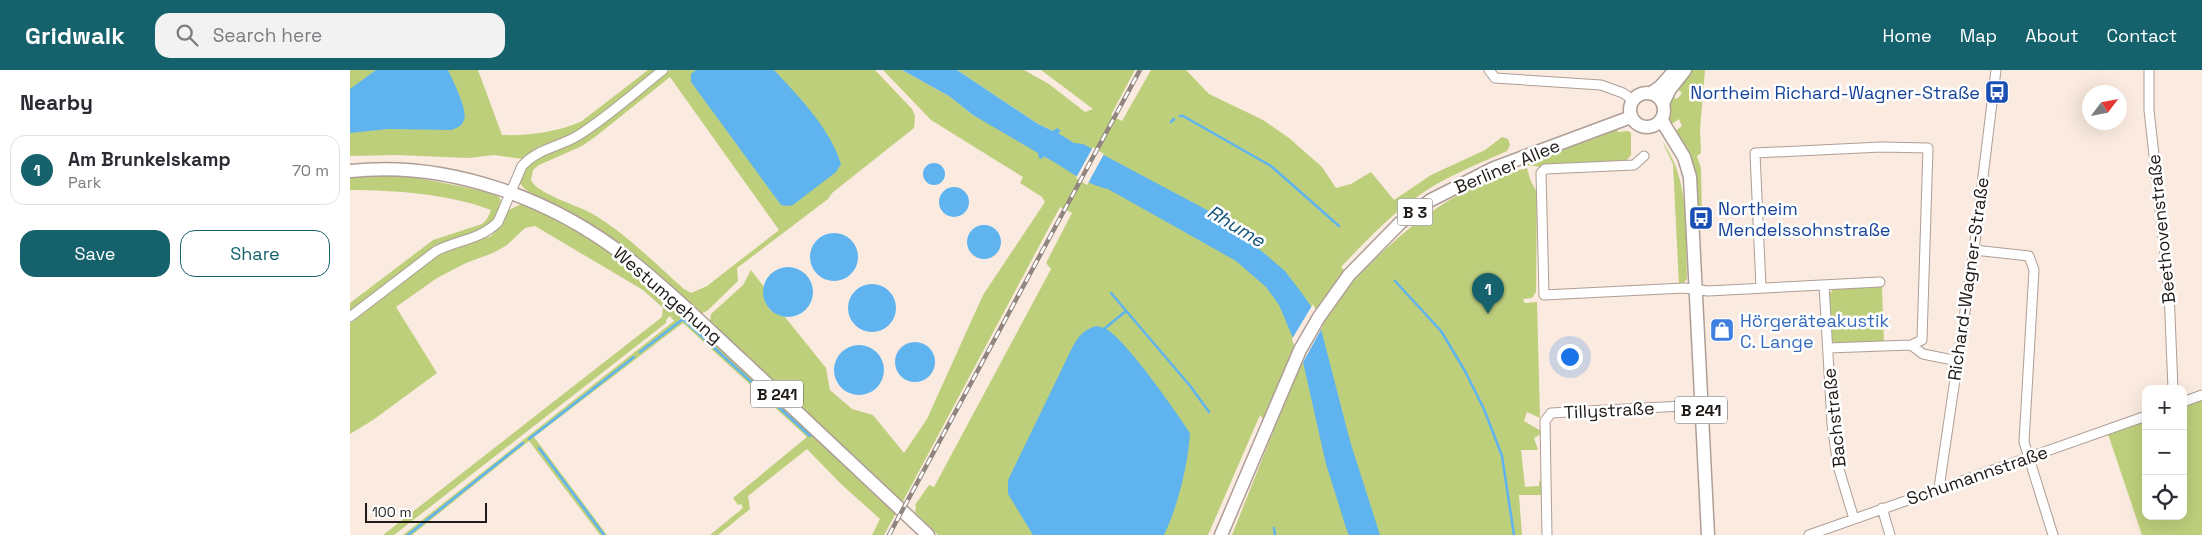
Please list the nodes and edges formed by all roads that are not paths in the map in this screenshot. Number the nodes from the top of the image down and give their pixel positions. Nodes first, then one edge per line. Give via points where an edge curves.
1 (663, 70) edge
2 (1489, 70) edge
3 (1675, 70) edge
4 (1685, 70) edge
5 (1996, 70) edge
6 (2149, 70) edge
7 (1651, 93) junction
8 (1633, 100) junction
9 (1663, 103) junction
10 (1631, 117) junction
11 (1662, 119) junction
12 (1650, 127) junction
13 (1644, 156) dead end
14 (350, 170) edge
15 (511, 192) junction
16 (1691, 212) junction
17 (1974, 250) junction
18 (1880, 282) dead end
19 (1824, 285) junction
20 (1761, 288) junction
21 (1695, 290) junction
22 (350, 318) edge
23 (1911, 345) junction
24 (1828, 348) junction
25 (1958, 361) junction
26 (2173, 385) edge
27 (2202, 396) edge
28 (2187, 401) edge
29 (1701, 405) junction
30 (2142, 417) edge
31 (2028, 458) junction
32 (1939, 488) junction
33 (1882, 508) junction
34 (1854, 519) junction
35 (928, 535) edge
36 (1222, 535) edge
37 (1547, 535) edge
38 (1708, 535) edge
39 (1809, 535) edge
40 (1890, 535) edge
41 (2053, 535) edge

1 - 15 street via 578,136 549,147 528,160
2 - 8 street via 1496,78 1601,85
3 - 7 main road
4 - 9 main road
5 - 17 street, Richard-Wagner-Straße
6 - 26 street, Beethovenstraße via 2150,120 2169,291
7 - 8 main road via 1641,94
7 - 9 main road
8 - 10 main road
9 - 11 main road
10 - 12 main road via 1639,125
10 - 36 main road, Berliner Allee / B 3 via 1494,168 1431,200 1400,223 1349,275 1304,344
11 - 12 main road
11 - 16 main road, B 241 via 1687,166
12 - 16 main road, B 241 via 1662,136 1681,163
13 - 21 street via 1634,165 1545,169 1541,173 1544,295
14 - 15 main road, Westumgehung / B 241 via 405,169 468,180
15 - 22 street via 498,222 492,228 436,251
15 - 35 main road, Westumgehung / B 241 via 564,216 640,267
16 - 21 main road, B 241
17 - 25 street, Richard-Wagner-Straße
17 - 31 street via 2029,256 2032,262 2024,442
18 - 19 street
19 - 20 street
19 - 24 street, Bachstraße
20 - 21 street
20 - 23 street via 1755,153 1928,148 1922,340
21 - 29 main road, B 241
23 - 24 street
23 - 25 street via 1924,354
24 - 34 street, Bachstraße via 1838,466
25 - 32 street, Richard-Wagner-Straße
27 - 28 street
29 - 37 street, Tillystraße via 1552,413 1545,421
29 - 38 main road, B 241
30 - 31 street, Schumannstraße
31 - 32 street, Schumannstraße
31 - 41 street
32 - 33 street, Schumannstraße
33 - 34 street, Schumannstraße
33 - 40 street
34 - 39 street, Schumannstraße

